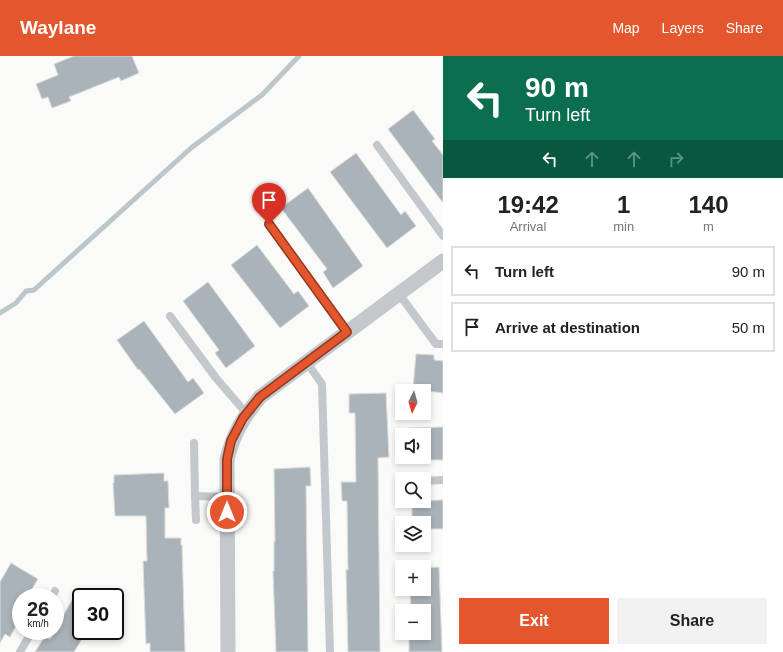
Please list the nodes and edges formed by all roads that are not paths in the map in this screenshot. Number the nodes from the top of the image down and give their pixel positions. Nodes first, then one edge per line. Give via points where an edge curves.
1 (378, 145) dead end
2 (269, 224) dead end
3 (443, 236) edge
4 (443, 261) edge
5 (399, 294) junction
6 (170, 316) dead end
7 (347, 332) junction
8 (443, 344) edge
9 (307, 362) junction
10 (247, 414) junction
11 (194, 443) dead end
12 (431, 480) edge
13 (443, 480) edge
14 (195, 496) junction
15 (227, 496) junction
16 (196, 520) dead end
17 (27, 640) edge
18 (20, 652) edge
19 (228, 652) edge
20 (330, 652) edge

1 - 3 lane
2 - 7 lane
4 - 5 street
5 - 7 street
5 - 8 lane via 436,344
6 - 10 lane via 216,378
7 - 9 street
9 - 10 street via 260,397
9 - 20 lane via 322,384
10 - 15 street via 231,441 227,459
11 - 14 lane
12 - 13 lane
14 - 15 lane
14 - 16 lane
15 - 19 street
17 - 18 lane

